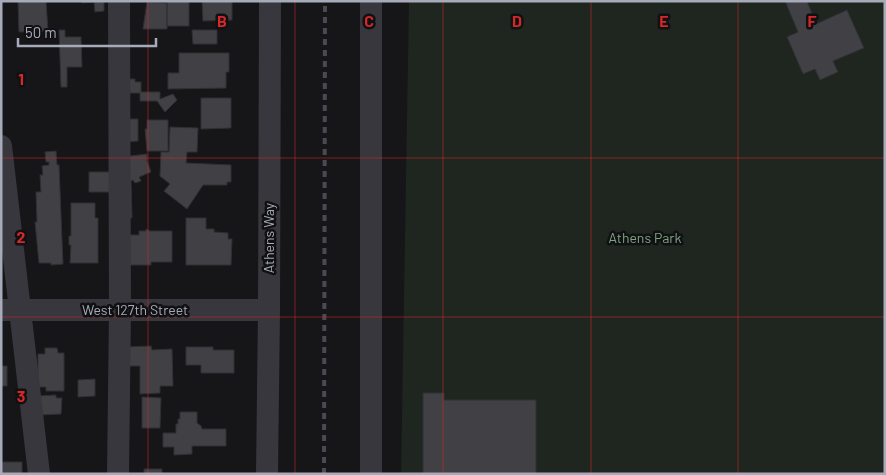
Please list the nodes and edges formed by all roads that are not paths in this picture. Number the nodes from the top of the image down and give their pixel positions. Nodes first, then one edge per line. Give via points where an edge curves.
1 (119, 1) edge
2 (270, 1) edge
3 (371, 1) edge
4 (1, 146) edge
5 (11, 310) edge
6 (120, 310) junction
7 (269, 310) junction
8 (39, 474) edge
9 (118, 474) edge
10 (267, 474) edge
11 (371, 474) edge

1 - 6 street
2 - 7 street, Athens Way
3 - 11 street
4 - 5 street
5 - 6 street, West 127th Street
5 - 8 street
6 - 7 street, West 127th Street
6 - 9 street
7 - 10 street, Athens Way

